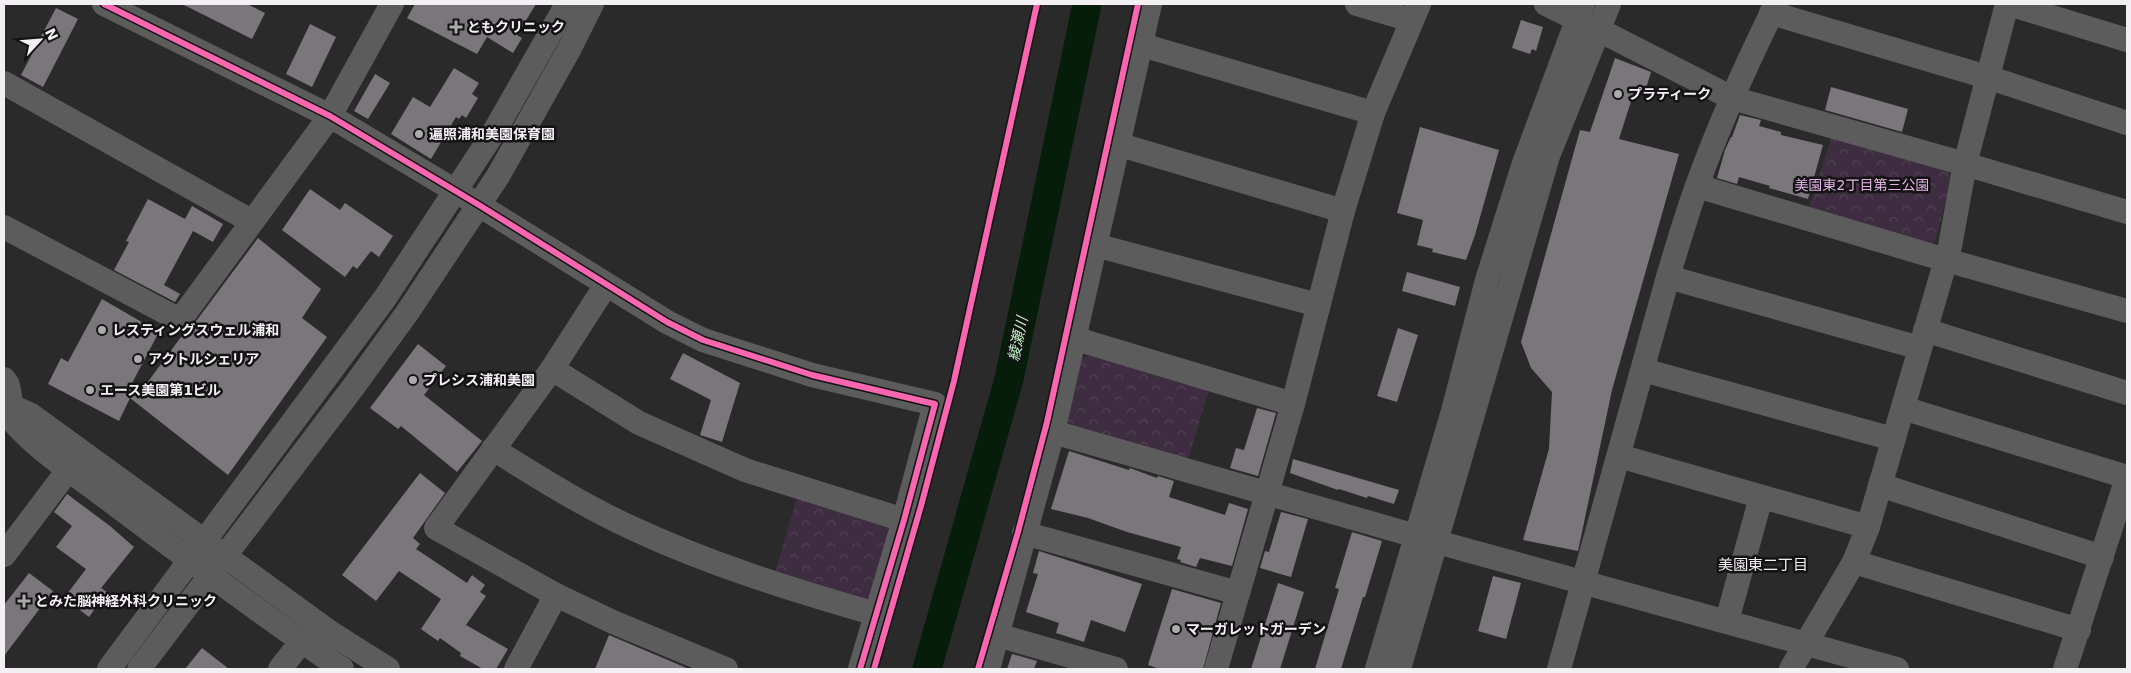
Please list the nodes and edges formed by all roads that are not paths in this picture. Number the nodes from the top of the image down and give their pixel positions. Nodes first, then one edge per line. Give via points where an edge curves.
1 (104, 4) edge
2 (392, 4) edge
3 (567, 4) edge
4 (592, 4) edge
5 (1150, 4) edge
6 (1357, 4) edge
7 (1546, 4) edge
8 (1609, 4) edge
9 (2008, 4) edge
10 (1773, 9) edge
11 (1415, 12) edge
12 (1580, 12) edge
13 (1597, 30) junction
14 (2127, 40) edge
15 (1142, 45) junction
16 (1987, 77) junction
17 (4, 83) edge
18 (1732, 98) junction
19 (1372, 113) junction
20 (330, 116) junction
21 (2127, 124) edge
22 (1117, 144) junction
23 (1965, 164) junction
24 (1697, 186) junction
25 (456, 192) junction
26 (479, 205) junction
27 (1343, 211) junction
28 (2127, 212) edge
29 (251, 221) junction
30 (4, 227) edge
31 (1094, 245) junction
32 (1946, 260) junction
33 (1668, 277) junction
34 (606, 285) junction
35 (1318, 305) junction
36 (2127, 311) edge
37 (1073, 338) junction
38 (1923, 339) junction
39 (552, 369) junction
40 (1643, 370) junction
41 (4, 379) edge
42 (2127, 393) edge
43 (1293, 404) junction
44 (1903, 408) junction
45 (8, 415) edge
46 (1053, 432) junction
47 (1893, 439) junction
48 (493, 449) junction
49 (1619, 456) junction
50 (69, 469) junction
51 (2127, 477) edge
52 (1880, 485) junction
53 (1268, 492) junction
54 (1761, 497) junction
55 (904, 520) junction
56 (1868, 527) junction
57 (1024, 533) junction
58 (1426, 539) junction
59 (204, 542) junction
60 (4, 555) edge
61 (224, 556) junction
62 (2102, 557) junction
63 (190, 562) junction
64 (1854, 562) junction
65 (210, 576) junction
66 (1583, 582) junction
67 (1238, 593) junction
68 (556, 595) junction
69 (876, 614) junction
70 (1727, 621) junction
71 (2078, 630) junction
72 (997, 635) junction
73 (302, 641) junction
74 (1806, 644) junction
75 (109, 669) edge
76 (139, 669) edge
77 (280, 669) edge
78 (342, 669) edge
79 (388, 669) edge
80 (516, 669) edge
81 (726, 669) edge
82 (860, 669) edge
83 (988, 669) edge
84 (1116, 669) edge
85 (1216, 669) edge
86 (1377, 669) edge
87 (1399, 669) edge
88 (1559, 669) edge
89 (1791, 669) edge
90 (1897, 669) edge
91 (2065, 669) edge

1 - 20 street
2 - 20 street
3 - 25 street
4 - 26 street via 539,104
5 - 15 street
6 - 11 street
7 - 12 street
8 - 13 street
9 - 14 street
9 - 16 street
10 - 16 street
10 - 18 street
11 - 19 street
12 - 58 street via 1520,176 1488,280 1453,411
13 - 18 street
13 - 58 street via 1548,156
15 - 19 street
15 - 22 street
16 - 21 street
16 - 23 street
17 - 29 street
18 - 23 street
18 - 24 street
19 - 27 street
20 - 25 street
20 - 29 street
22 - 27 street
22 - 31 street
23 - 28 street
23 - 32 street
24 - 32 street
24 - 33 street
25 - 26 street
25 - 59 street via 386,298
26 - 34 street
26 - 61 street via 375,357
27 - 35 street
29 - 30 street via 180,320
31 - 35 street
31 - 37 street
32 - 36 street
32 - 38 street
33 - 38 street
33 - 40 street
34 - 39 street
34 - 55 street via 703,340 812,375 935,404
35 - 43 street
37 - 43 street
37 - 46 street
38 - 42 street
38 - 44 street
39 - 48 street
39 - 55 street via 640,423 745,470
40 - 47 street
40 - 49 street
41 - 45 street via 8,386
43 - 53 street
44 - 47 street
44 - 51 street
45 - 50 street
45 - 59 street via 31,415
46 - 53 street
46 - 57 street
47 - 52 street
48 - 68 street via 436,528
48 - 69 street via 569,496 680,549 771,583
49 - 54 street
49 - 66 street
50 - 60 street
50 - 63 street
51 - 62 street
52 - 56 street
52 - 62 street
53 - 58 street
53 - 67 street
54 - 56 street
54 - 70 street
55 - 69 street
56 - 64 street
57 - 67 street
57 - 72 street
58 - 66 street
58 - 86 street
58 - 87 street
59 - 61 street
59 - 63 street
61 - 65 street
61 - 79 street via 331,633
62 - 71 street
63 - 65 street
63 - 75 street
64 - 71 street
64 - 74 street
65 - 73 street
65 - 76 street
66 - 70 street
66 - 88 street
67 - 85 street
68 - 80 street
68 - 81 street
69 - 82 street
70 - 74 street
71 - 91 street
72 - 83 street
72 - 84 street
73 - 77 street
73 - 78 street
74 - 89 street
74 - 90 street

